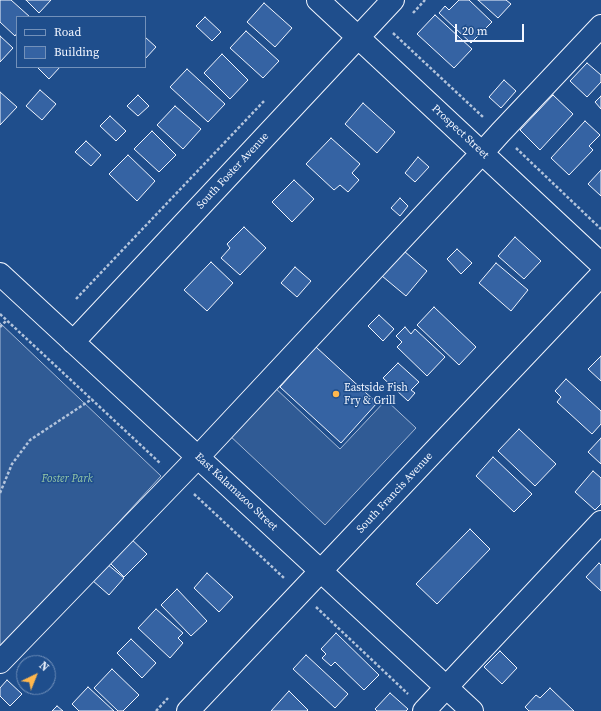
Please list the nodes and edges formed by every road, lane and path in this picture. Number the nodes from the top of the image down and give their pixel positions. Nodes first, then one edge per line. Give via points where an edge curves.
1 (318, 0) edge
2 (393, 0) edge
3 (376, 18) junction
4 (601, 26) edge
5 (358, 37) junction
6 (269, 96) dead end
7 (500, 133) junction
8 (482, 153) junction
9 (601, 229) edge
10 (601, 264) edge
11 (0, 274) edge
12 (601, 274) edge
13 (76, 299) dead end
14 (0, 314) edge
15 (7, 320) junction
16 (0, 327) edge
17 (73, 342) junction
18 (92, 399) junction
19 (198, 457) junction
20 (178, 478) junction
21 (0, 493) edge
22 (601, 522) edge
23 (321, 571) junction
24 (300, 593) junction
25 (0, 662) edge
26 (447, 688) junction
27 (188, 711) edge
28 (425, 711) edge
29 (472, 711) edge

1 - 5 street, Prospect Street
2 - 3 street, South Foster Avenue
3 - 5 street, South Foster Avenue
3 - 7 path
4 - 7 street
5 - 8 street, Prospect Street
5 - 17 street, South Foster Avenue
6 - 13 path
7 - 8 street
7 - 9 path
8 - 10 street, Prospect Street
8 - 19 street
11 - 17 street, East Kalamazoo Street
12 - 23 street, South Francis Avenue
14 - 15 path
15 - 16 path
15 - 18 path
17 - 19 street, East Kalamazoo Street
18 - 20 path
18 - 21 path via 30,440 12,464
19 - 20 street
19 - 23 street, East Kalamazoo Street
20 - 24 path
20 - 25 street
22 - 26 street
23 - 24 street, South Francis Avenue
23 - 26 street, East Kalamazoo Street
24 - 27 street, South Francis Avenue
24 - 28 path
26 - 28 street
26 - 29 street, East Kalamazoo Street

